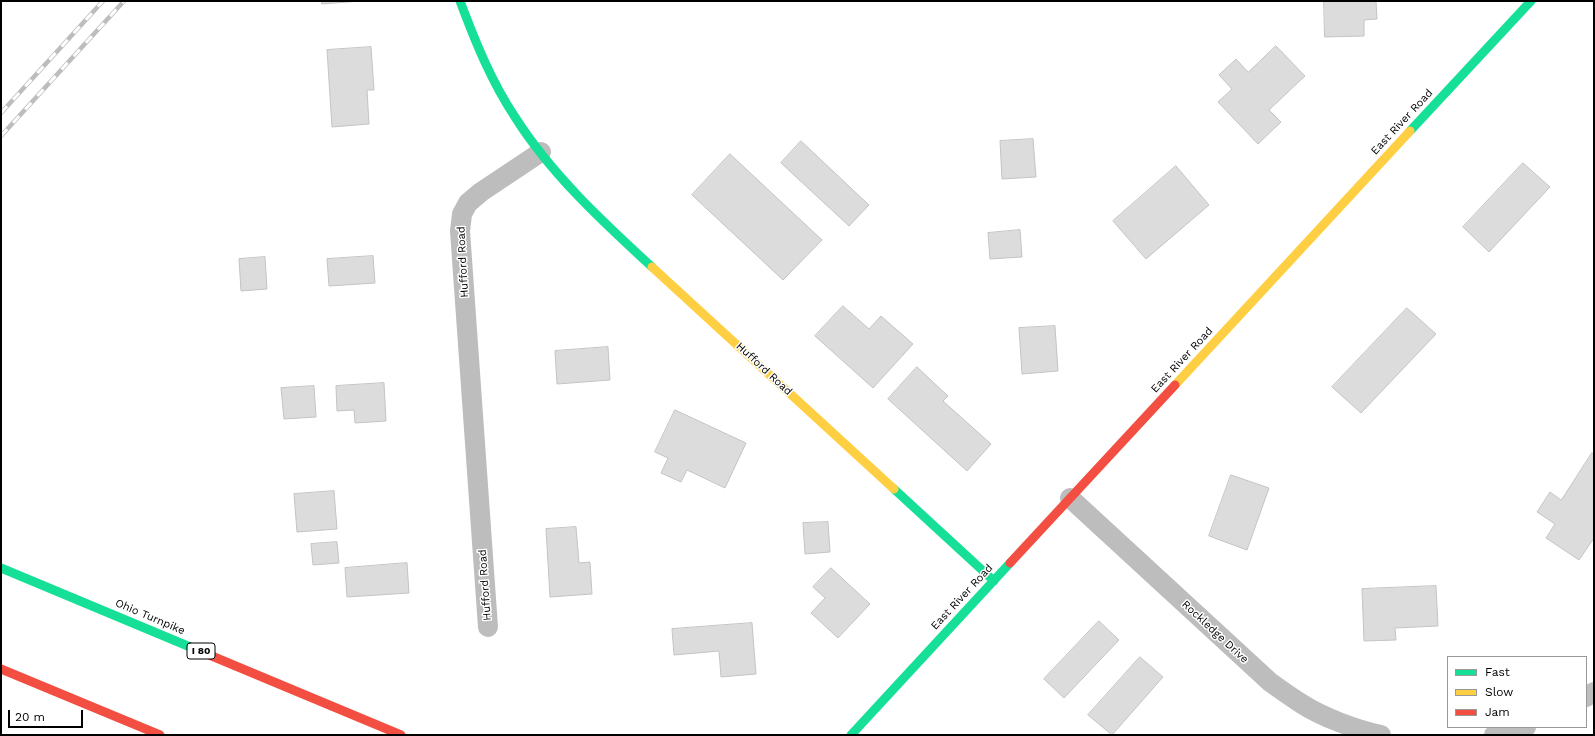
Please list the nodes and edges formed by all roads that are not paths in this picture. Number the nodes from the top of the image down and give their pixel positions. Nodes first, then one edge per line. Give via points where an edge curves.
1 (460, 1) edge
2 (1527, 2) edge
3 (541, 152) junction
4 (1070, 498) junction
5 (1, 568) edge
6 (994, 581) junction
7 (488, 627) dead end
8 (1, 669) edge
9 (1522, 728) edge
10 (160, 735) edge
11 (401, 735) edge
12 (851, 735) edge
13 (1381, 735) edge
14 (1494, 735) edge

1 - 3 main road, Hufford Road via 477,47 504,99
2 - 4 main road, East River Road via 1259,296
3 - 6 main road, Hufford Road via 620,237
3 - 7 street, Hufford Road via 468,203 462,214 460,231
4 - 6 main road, East River Road
4 - 13 street, Rockledge Drive via 1270,682 1303,705 1338,721
5 - 11 main road, Ohio Turnpike / I 80
6 - 12 main road, East River Road
8 - 10 main road
9 - 14 street

